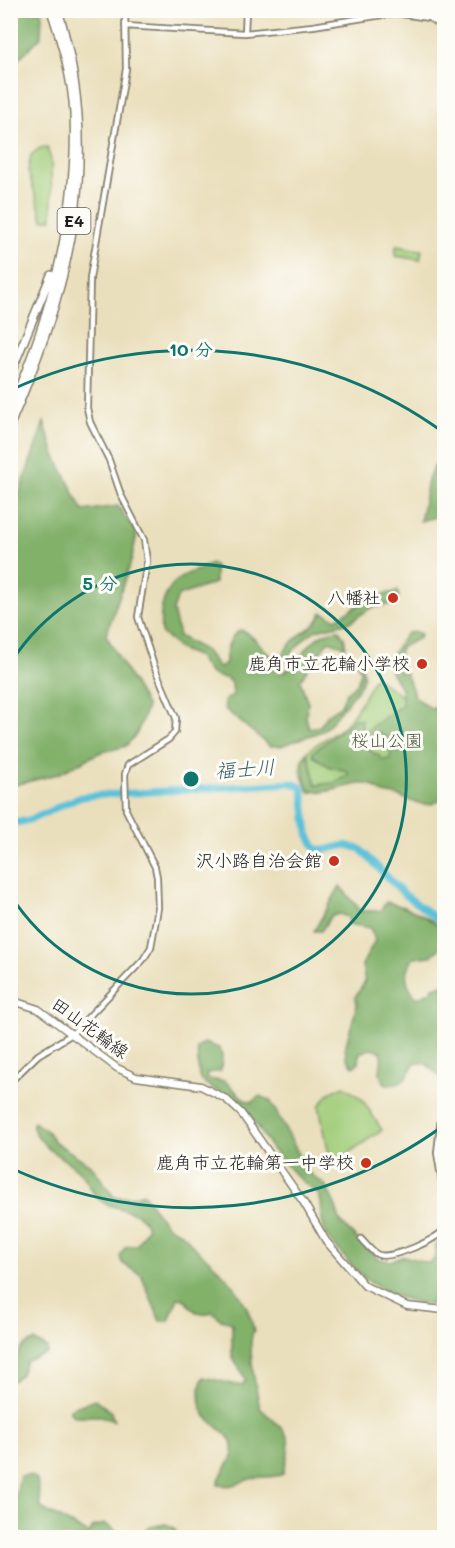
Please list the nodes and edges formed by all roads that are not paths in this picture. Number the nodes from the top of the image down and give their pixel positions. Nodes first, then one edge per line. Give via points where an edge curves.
1 (51, 10) edge
2 (58, 10) edge
3 (125, 10) edge
4 (246, 10) edge
5 (126, 26) junction
6 (444, 27) edge
7 (245, 33) junction
8 (65, 226) junction
9 (12, 370) edge
10 (25, 391) junction
11 (10, 409) edge
12 (10, 425) edge
13 (10, 430) edge
14 (10, 1000) edge
15 (72, 1034) junction
16 (10, 1082) edge
17 (444, 1105) edge
18 (444, 1194) edge
19 (444, 1229) edge
20 (361, 1239) dead end
21 (444, 1310) edge

1 - 8 highway, E4 via 66,62 74,111
2 - 10 highway, E4 via 76,87 80,166 67,258
3 - 5 street
4 - 7 street
5 - 7 street
5 - 15 street via 123,88 90,278 87,408 121,495 144,540 147,561 138,617 176,718 170,739 128,765 124,802 130,821 156,867 155,933 143,960
6 - 7 street via 429,18 395,13
8 - 9 highway via 47,290
8 - 11 highway, E4 via 48,303
10 - 12 highway, E4
10 - 13 highway
14 - 15 main road, 田山花輪線 via 38,1009
15 - 16 street via 38,1055
15 - 21 main road, 田山花輪線 via 117,1068 136,1077 201,1086 226,1099 241,1113 326,1241 365,1286 407,1306
17 - 18 street via 437,1153
19 - 20 street via 437,1238 386,1255 373,1252

